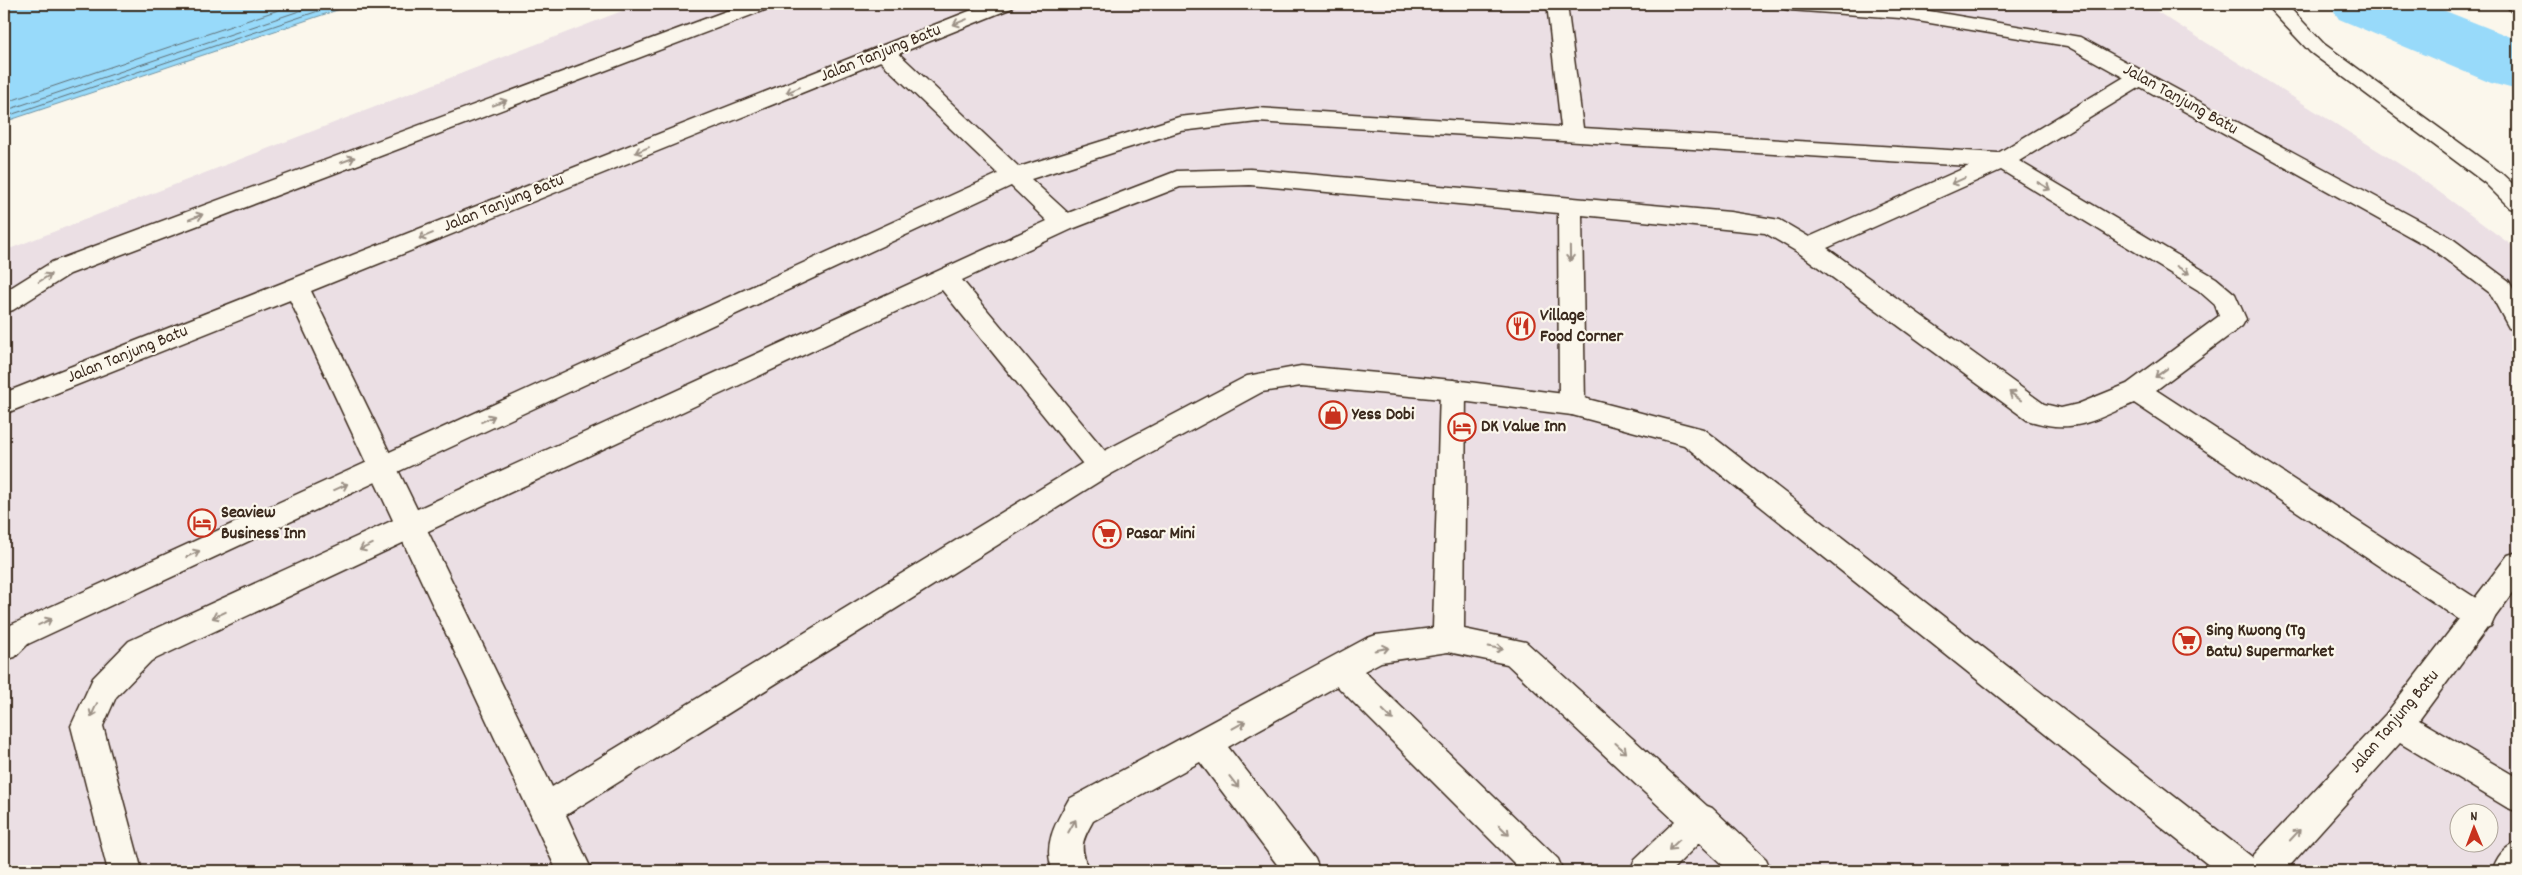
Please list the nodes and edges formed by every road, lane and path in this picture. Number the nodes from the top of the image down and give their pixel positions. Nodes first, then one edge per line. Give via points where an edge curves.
1 (763, 4) edge
2 (1005, 4) edge
3 (1557, 4) edge
4 (1789, 4) edge
5 (2275, 4) edge
6 (885, 53) junction
7 (2139, 78) junction
8 (1573, 134) junction
9 (2002, 161) junction
10 (1014, 176) junction
11 (2492, 178) junction
12 (2518, 185) edge
13 (2518, 202) edge
14 (1570, 206) junction
15 (1064, 223) junction
16 (1808, 247) junction
17 (946, 278) junction
18 (297, 287) junction
19 (4, 304) edge
20 (2518, 321) edge
21 (1453, 390) junction
22 (2136, 391) junction
23 (4, 404) edge
24 (1572, 405) junction
25 (1101, 466) junction
26 (383, 467) junction
27 (411, 526) junction
28 (2518, 564) edge
29 (2480, 617) junction
30 (1448, 639) junction
31 (4, 647) edge
32 (1341, 669) junction
33 (2397, 724) junction
34 (1205, 743) junction
35 (2518, 796) edge
36 (546, 809) junction
37 (1700, 820) junction
38 (2518, 859) edge
39 (125, 871) edge
40 (575, 871) edge
41 (1072, 871) edge
42 (1303, 871) edge
43 (1546, 871) edge
44 (1647, 871) edge
45 (1754, 871) edge
46 (2243, 871) edge
47 (2262, 871) edge
48 (2510, 871) edge

19 -> 1 street via 61,268
2 -> 6 street, Jalan Tanjung Batu
3 - 8 street
4 - 7 street, Jalan Tanjung Batu via 1900,12 2073,41
5 - 11 street via 2317,48
6 - 10 street
6 -> 18 street, Jalan Tanjung Batu
7 - 9 street
7 - 20 street, Jalan Tanjung Batu via 2441,243 2500,287
8 - 9 street
8 - 10 street via 1257,115 1178,124
9 -> 16 street
9 -> 22 street via 2207,284 2226,300 2233,320
10 - 15 street
26 -> 10 street
11 - 12 street
11 - 13 street
14 - 15 street via 1250,177 1177,179
14 - 16 street via 1771,226
14 -> 24 street
15 - 17 street
22 -> 16 street via 2082,414 2060,418 2038,412
17 - 25 street
17 - 27 street
18 - 23 street, Jalan Tanjung Batu
18 - 26 street
21 - 24 street
21 - 25 street via 1301,376 1256,383
21 - 30 street
22 - 29 street
24 - 46 street via 1692,437
25 - 36 street
26 - 27 street
31 -> 26 street via 17,635
27 - 36 street
27 -> 39 street via 140,652 104,688 87,726
28 - 29 street, Jalan Tanjung Batu
29 - 33 street, Jalan Tanjung Batu
32 -> 30 street via 1376,650
30 -> 37 street via 1515,652
34 -> 32 street
32 -> 43 street
33 - 35 street
47 -> 33 street, Jalan Tanjung Batu
41 -> 34 street via 1066,865 1066,836 1081,810
34 -> 42 street
36 - 40 street
37 -> 44 street
37 - 45 street
38 - 48 street

